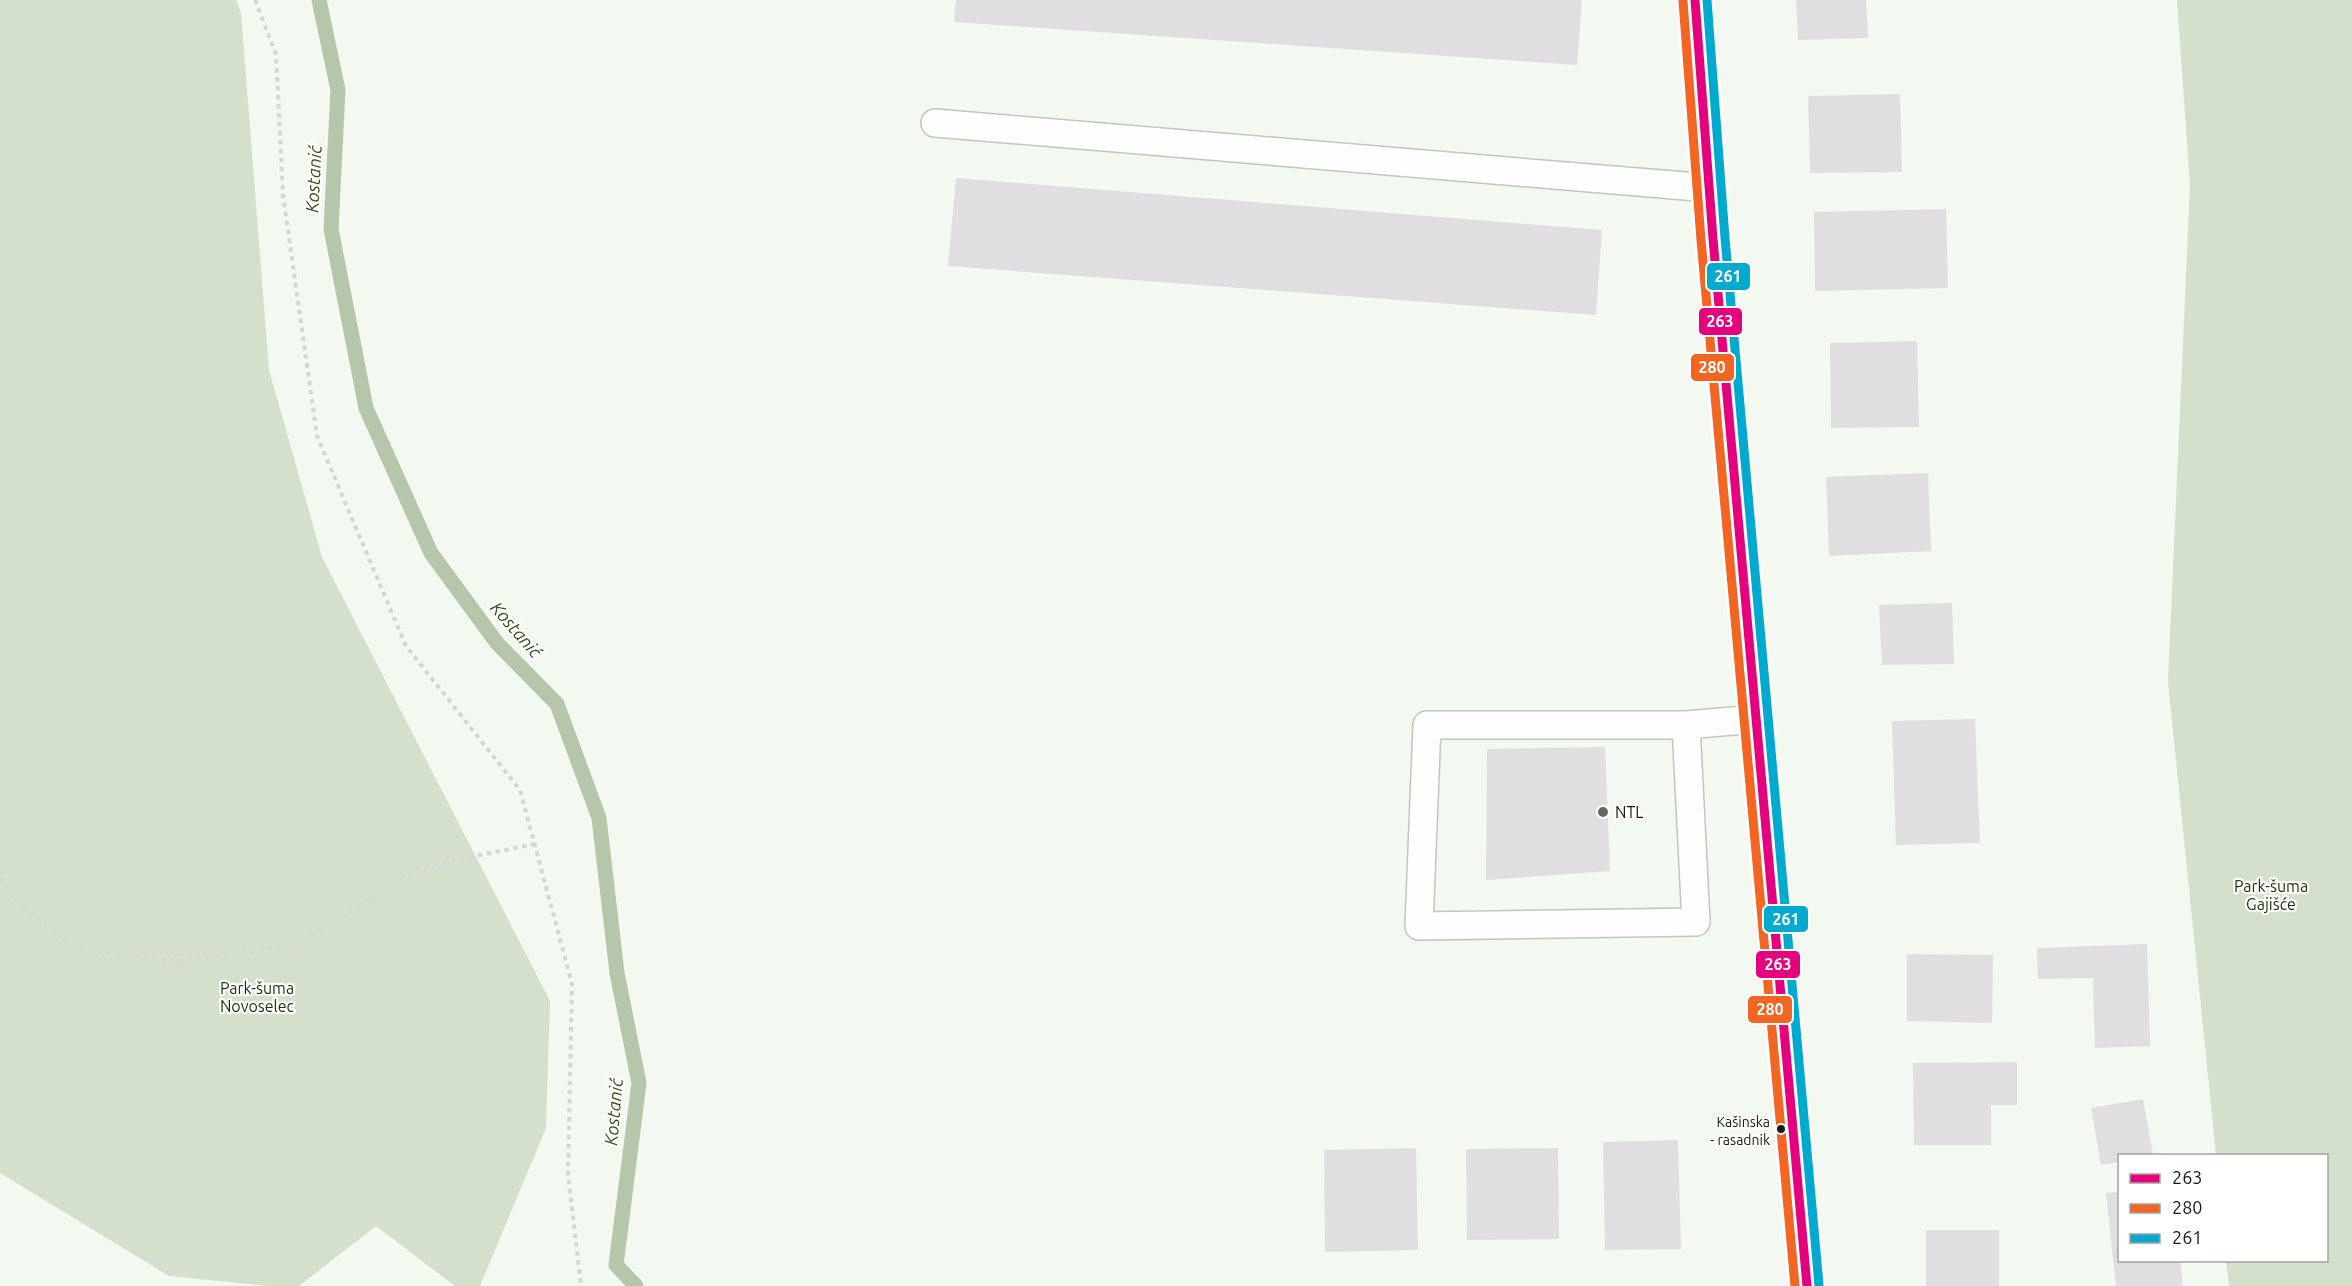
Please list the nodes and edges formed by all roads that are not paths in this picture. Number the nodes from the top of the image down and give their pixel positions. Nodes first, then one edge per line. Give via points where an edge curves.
1 (1695, 0) edge
2 (935, 123) dead end
3 (1708, 188) junction
4 (1756, 719) junction
5 (1686, 725) junction
6 (1807, 1286) edge

1 - 3 main road
2 - 3 lane
3 - 4 main road
4 - 5 lane
4 - 6 main road
5 - 5 lane via 1426,725 1419,926 1696,922

